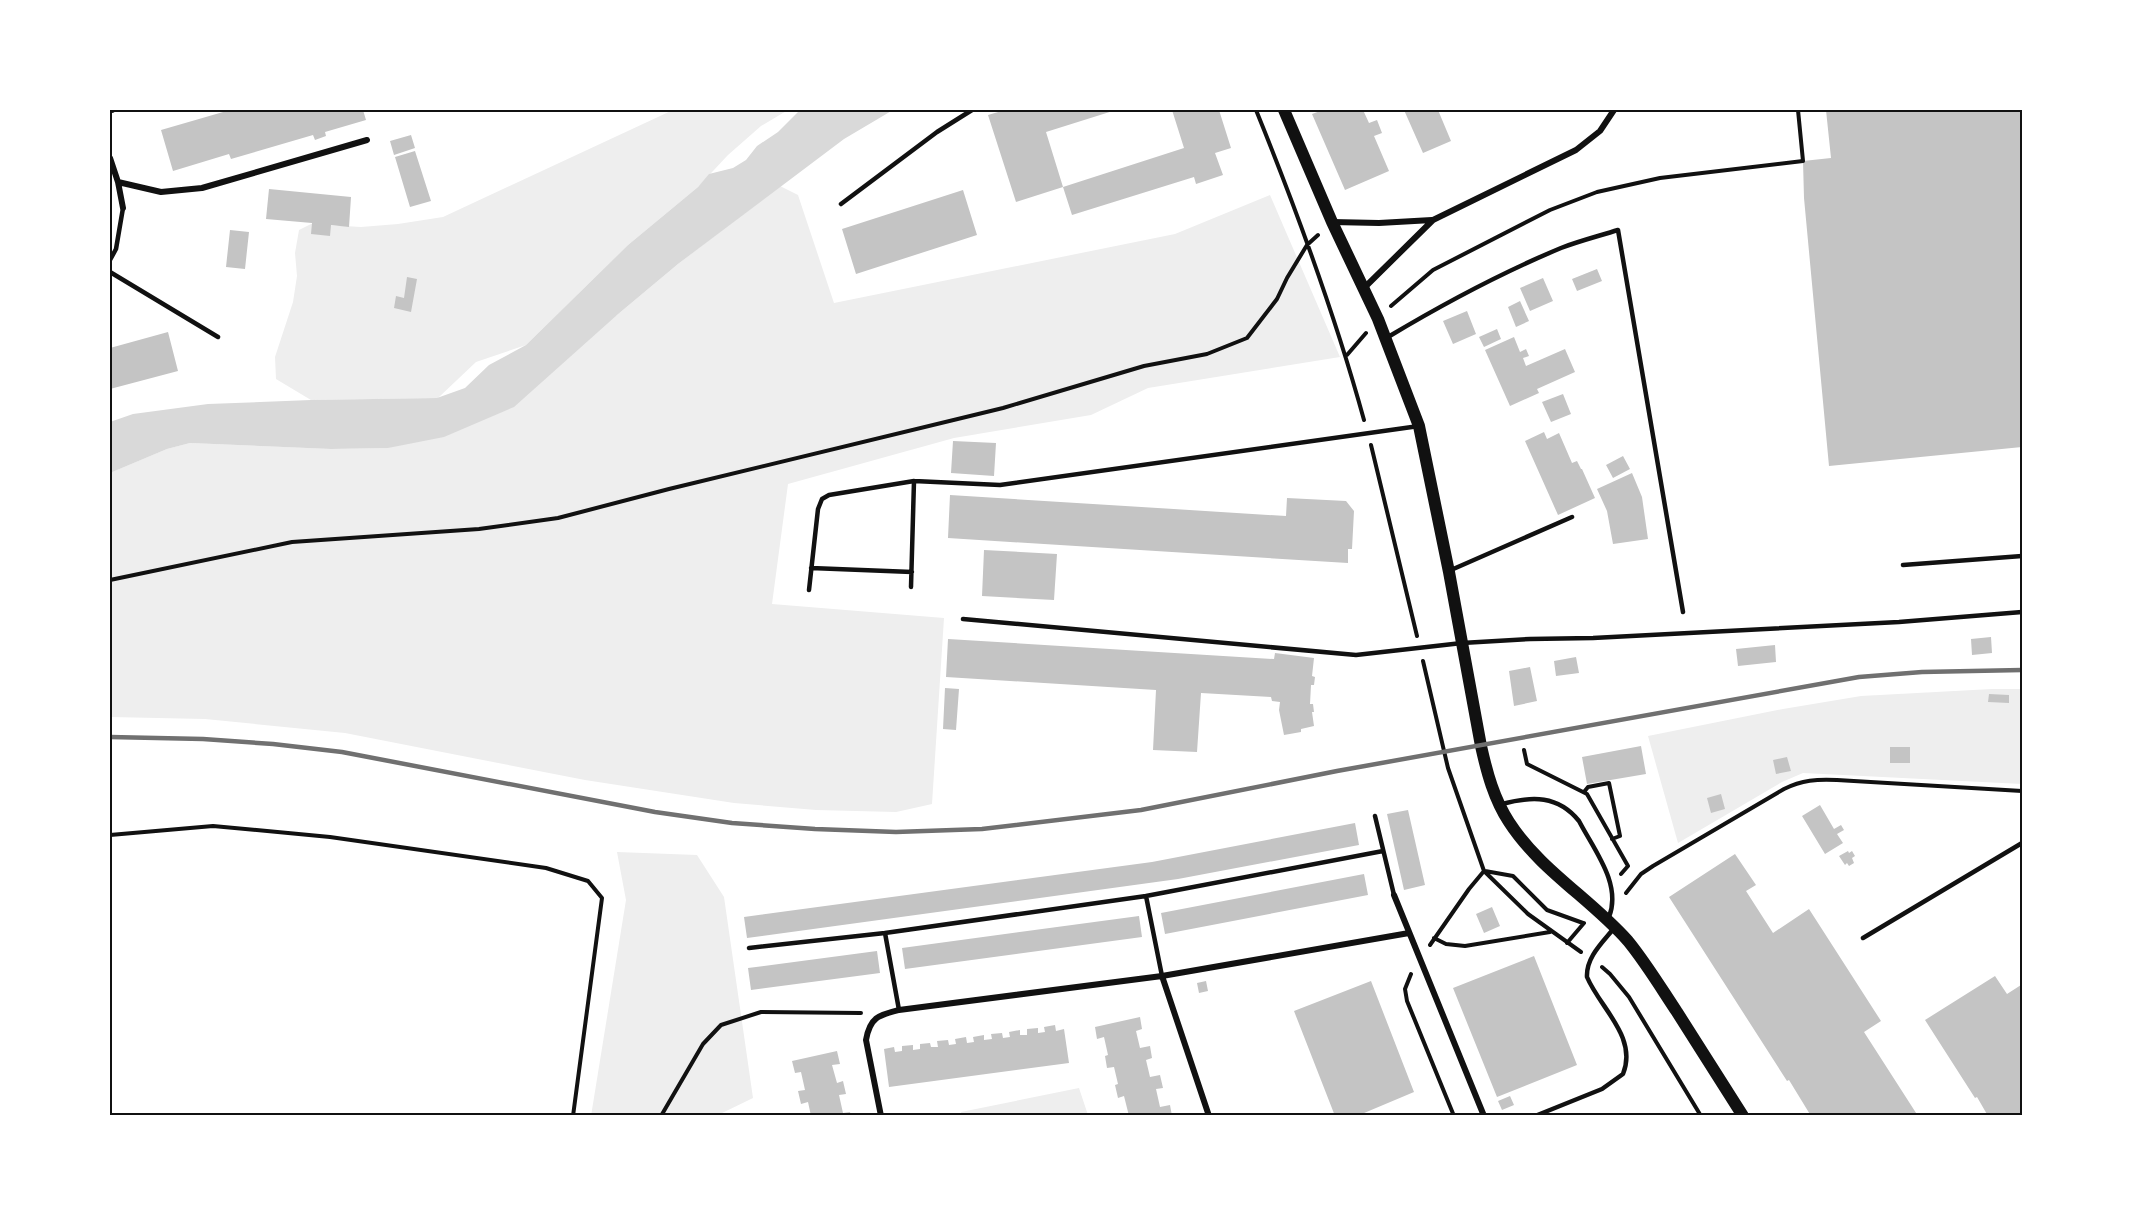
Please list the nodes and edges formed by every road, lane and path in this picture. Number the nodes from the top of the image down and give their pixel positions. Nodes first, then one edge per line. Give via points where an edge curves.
1 (972, 110) edge
2 (1256, 110) edge
3 (1284, 110) edge
4 (1614, 110) edge
5 (1798, 110) edge
6 (367, 140) dead end
7 (110, 158) edge
8 (118, 182) junction
9 (841, 204) dead end
10 (123, 208) joint
11 (1432, 220) junction
12 (1332, 222) junction
13 (1307, 245) junction
14 (110, 260) edge
15 (110, 272) edge
16 (1364, 289) junction
17 (1378, 319) junction
18 (218, 338) dead end
19 (1385, 339) junction
20 (1346, 356) junction
21 (1419, 426) junction
22 (1367, 432) junction
23 (914, 481) junction
24 (1572, 517) dead end
25 (2022, 556) edge
26 (1903, 565) dead end
27 (811, 568) junction
28 (912, 572) junction
29 (1449, 572) junction
30 (110, 580) edge
31 (912, 587) dead end
32 (809, 590) dead end
33 (1683, 612) dead end
34 (2022, 612) edge
35 (963, 619) dead end
36 (1462, 643) junction
37 (1420, 647) junction
38 (2022, 791) edge
39 (1584, 792) dead end
40 (1499, 804) junction
41 (1375, 816) dead end
42 (110, 835) edge
43 (1612, 839) dead end
44 (2022, 843) edge
45 (1383, 851) junction
46 (1146, 896) junction
47 (1394, 896) joint
48 (1612, 905) junction
49 (1583, 923) dead end
50 (1611, 924) junction
51 (1551, 932) dead end
52 (885, 933) junction
53 (1409, 933) junction
54 (1434, 938) dead end
55 (1863, 938) dead end
56 (749, 948) dead end
57 (1162, 976) junction
58 (899, 1010) junction
59 (883, 1014) junction
60 (573, 1116) edge
61 (662, 1116) edge
62 (881, 1116) edge
63 (1209, 1116) edge
64 (1484, 1116) edge
65 (1535, 1116) edge
66 (1743, 1116) edge

1 - 9 lane
2 - 13 path
3 - 12 main road
4 - 11 street via 1600,131 1576,150
5 - 17 path via 1803,161 1660,177 1596,192 1550,210 1432,270
6 - 8 street via 202,188 161,192
7 - 8 street
8 - 10 street
10 - 14 lane via 116,249
11 - 12 street
11 - 16 street
12 - 16 main road
13 - 20 path
13 - 30 path via 1277,299 1247,338 1207,354 1144,366 1003,408 558,518 479,530 292,542
15 - 18 lane
16 - 17 main road
17 - 19 main road
17 - 20 path
19 - 21 main road
19 - 33 lane via 1501,275 1563,247 1618,230
20 - 22 path
21 - 22 lane
21 - 29 main road
22 - 23 lane via 1000,485
22 - 37 path
23 - 27 lane via 822,499
23 - 28 lane
24 - 29 lane
25 - 26 lane
27 - 28 lane
27 - 32 lane
28 - 31 lane
29 - 36 main road
34 - 36 lane via 1899,622
35 - 37 lane via 1356,655
36 - 37 lane
36 - 40 main road via 1483,754
37 - 49 path via 1448,768 1484,871 1513,876 1547,910
38 - 48 path via 1837,780 1799,782 1653,866
39 - 43 path via 1588,787 1609,783 1620,836
40 - 48 lane via 1536,798 1573,814 1609,878
40 - 50 main road via 1532,852
41 - 45 lane
42 - 60 path via 225,827 330,837 546,868 588,881 602,898
44 - 55 lane
45 - 46 lane
45 - 47 lane
46 - 52 lane
46 - 57 lane
47 - 53 street
48 - 50 lane
50 - 65 lane via 1586,970 1626,1045 1623,1074 1602,1089
50 - 66 main road via 1650,971
51 - 54 path via 1465,946
52 - 56 lane
52 - 58 lane
53 - 57 street
53 - 64 street
57 - 58 street
57 - 63 street
58 - 59 street
59 - 61 path via 761,1012 721,1024 702,1044
59 - 62 street via 868,1028 866,1040

